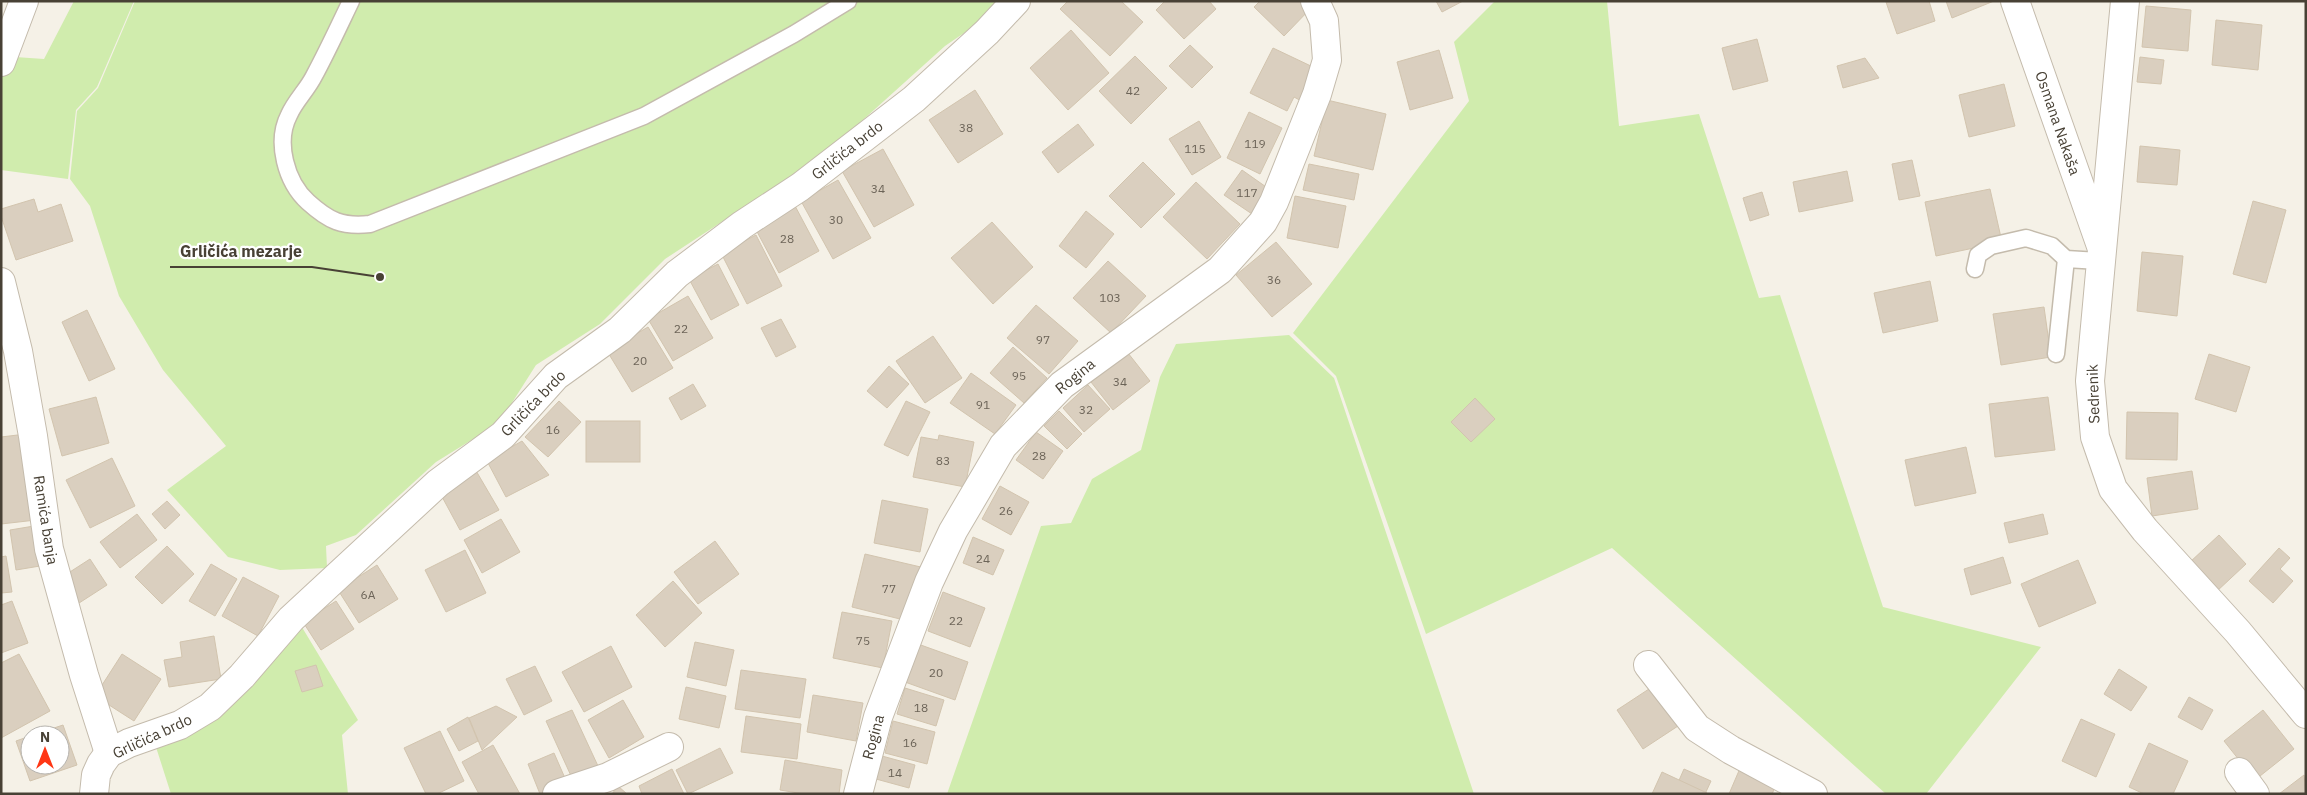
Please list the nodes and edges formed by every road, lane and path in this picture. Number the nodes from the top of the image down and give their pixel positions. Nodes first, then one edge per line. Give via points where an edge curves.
1 (24, 1) edge
2 (351, 1) edge
3 (848, 1) edge
4 (1016, 1) edge
5 (1315, 1) edge
6 (2015, 1) edge
7 (2125, 1) edge
8 (1, 62) edge
9 (2100, 253) junction
10 (2066, 258) junction
11 (1975, 270) dead end
12 (1, 282) edge
13 (2056, 354) dead end
14 (1648, 665) dead end
15 (2306, 714) edge
16 (669, 747) dead end
17 (109, 754) junction
18 (2239, 772) dead end
19 (94, 794) edge
20 (557, 794) edge
21 (858, 794) edge
22 (1813, 794) edge
23 (2255, 794) edge

1 - 8 street
2 - 3 lane via 313,78 289,114 283,129 283,144 292,180 304,198 319,212 351,226 370,224 644,116
4 - 17 street, Grličića brdo via 914,99 800,187 676,274 620,330 556,376 503,435 438,483 291,619 210,707 180,725 129,743
5 - 21 street, Rogina via 1324,21 1326,60 1317,94 1263,222 1220,270 1062,385 1003,446 953,531 929,582 878,717
6 - 9 street, Osmana Nakaša
7 - 9 street, Sedrenik
9 - 10 lane
9 - 15 street, Sedrenik via 2090,380 2095,437 2113,489
10 - 11 lane via 2052,246 2026,238 1991,246 1978,255
10 - 13 lane
12 - 17 street, Ramića banja via 34,436 49,549
14 - 22 street via 1698,728 1730,750
16 - 20 street via 608,777
17 - 19 street, Grličića brdo via 96,775
18 - 23 street

